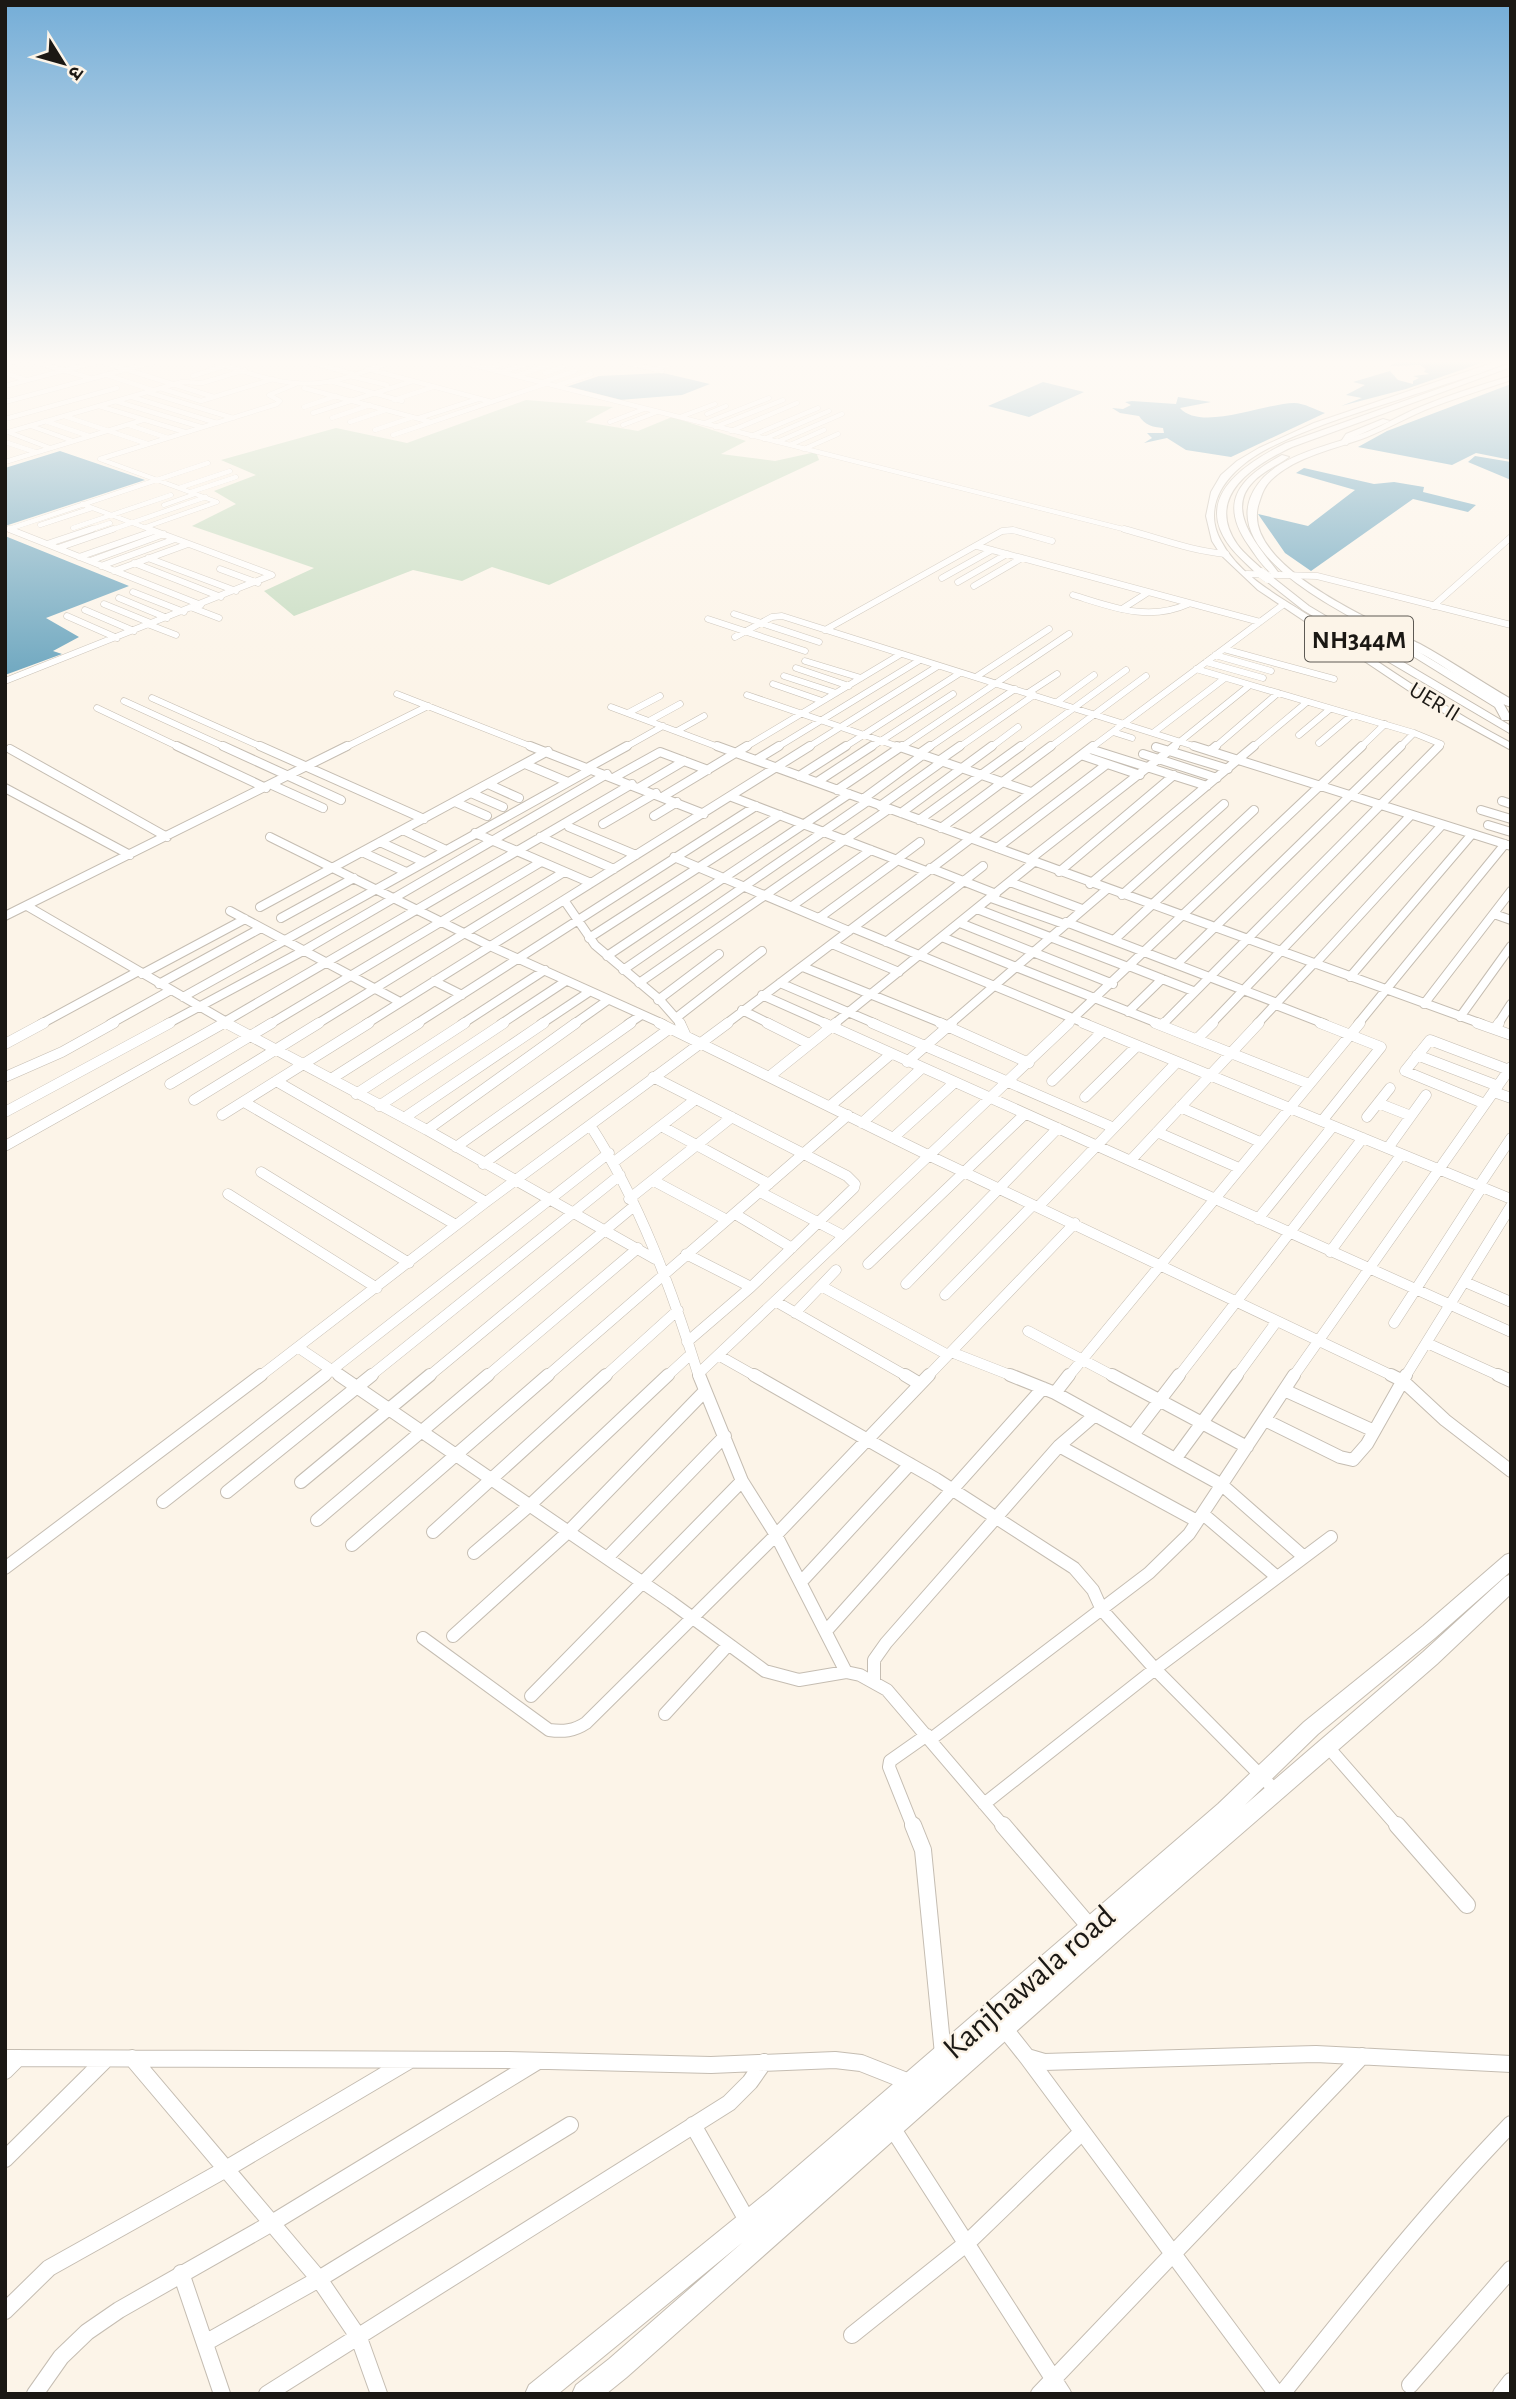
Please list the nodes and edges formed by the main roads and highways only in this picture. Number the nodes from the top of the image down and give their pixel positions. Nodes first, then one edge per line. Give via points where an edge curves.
1 (1230, 472) edge
2 (1244, 472) edge
3 (1261, 472) edge
4 (1279, 472) edge
5 (1273, 575) junction
6 (1392, 636) junction
7 (1351, 649) junction
8 (1511, 704) edge
9 (1508, 719) edge
10 (1494, 722) junction
11 (1511, 731) edge
12 (1511, 747) edge
13 (1511, 1560) edge
14 (1511, 1582) edge
15 (1268, 1783) junction
16 (885, 2118) junction
17 (538, 2394) edge
18 (585, 2394) edge

1 - 7 main road, UER II via 1210,503 1209,524 1217,543 1266,592
2 - 5 main road, NH344M via 1222,504 1224,525 1233,544
3 - 5 main road, NH344M via 1248,482 1236,506 1238,525
4 - 5 main road via 1261,485 1249,509
5 - 6 main road, UER II
5 - 9 main road, NH344M
5 - 10 main road, NH344M via 1306,608
6 - 8 main road, UER II via 1415,645
6 - 9 main road via 1499,705
7 - 10 main road
7 - 12 main road, UER II
10 - 11 main road, NH344M
13 - 15 main road, Kanjhawala road via 1311,1728
14 - 15 main road, Kanjhawala road via 1328,1747
15 - 16 main road, Kanjhawala road via 1004,2028
15 - 16 main road, Kanjhawala road via 1225,1811 909,2082
16 - 17 main road, Kanjhawala road
16 - 18 main road, Kanjhawala road

